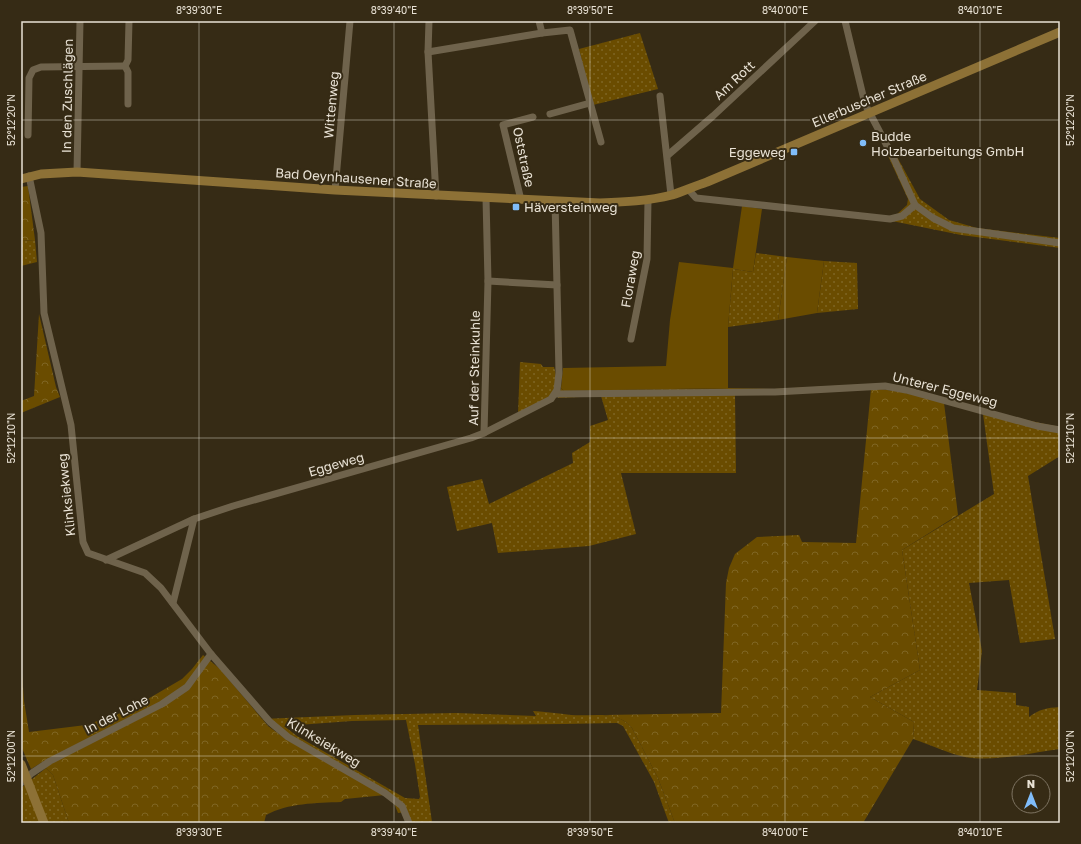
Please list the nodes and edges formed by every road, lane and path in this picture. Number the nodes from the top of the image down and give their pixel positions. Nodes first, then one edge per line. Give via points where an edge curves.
1 (80, 21) edge
2 (129, 21) edge
3 (350, 21) edge
4 (429, 21) edge
5 (539, 21) edge
6 (815, 21) edge
7 (845, 21) edge
8 (1060, 32) edge
9 (542, 33) junction
10 (428, 52) junction
11 (125, 66) junction
12 (79, 67) junction
13 (660, 96) dead end
14 (590, 103) junction
15 (128, 104) dead end
16 (870, 112) junction
17 (550, 114) dead end
18 (533, 117) dead end
19 (28, 135) dead end
20 (601, 142) dead end
21 (668, 155) junction
22 (77, 172) junction
23 (25, 178) edge
24 (688, 189) junction
25 (335, 190) junction
26 (671, 195) junction
27 (436, 196) junction
28 (486, 198) junction
29 (521, 200) junction
30 (648, 200) junction
31 (555, 201) junction
32 (915, 206) junction
33 (1060, 243) edge
34 (488, 281) junction
35 (558, 285) junction
36 (631, 339) dead end
37 (556, 394) junction
38 (1060, 430) edge
39 (484, 433) junction
40 (194, 519) junction
41 (106, 560) junction
42 (172, 602) junction
43 (211, 654) junction
44 (21, 764) edge
45 (21, 783) edge
46 (44, 823) edge
47 (409, 823) edge

1 - 12 street, In den Zuschlägen
2 - 11 street via 128,60
3 - 25 street, Wittenweg
4 - 10 street
5 - 9 street
6 - 21 street, Am Rott
7 - 16 street via 865,104
8 - 16 main road, Ellerbuscher Straße
9 - 10 street
9 - 14 street via 570,30
10 - 27 street
11 - 12 street
11 - 15 street via 128,72
12 - 19 street via 41,67 33,70 29,78
12 - 22 street, In den Zuschlägen
13 - 21 street
14 - 17 street
14 - 20 street
16 - 24 main road, Ellerbuscher Straße
16 - 32 street
18 - 29 street, Oststraße via 503,125
21 - 26 street
22 - 23 main road, Bad Oeynhausener Straße
22 - 25 main road, Bad Oeynhausener Straße
23 - 41 street, Klinksiekweg via 41,233 44,313 71,424 83,542 88,553
24 - 26 main road, Bad Oeynhausener Straße
24 - 32 street via 696,198 890,219 902,216
25 - 27 main road, Bad Oeynhausener Straße
26 - 30 main road, Bad Oeynhausener Straße
27 - 28 main road, Bad Oeynhausener Straße
28 - 29 main road, Bad Oeynhausener Straße
28 - 34 street, Auf der Steinkuhle
29 - 31 main road, Bad Oeynhausener Straße
30 - 31 main road, Bad Oeynhausener Straße via 600,203
30 - 36 street, Floraweg via 647,259
31 - 35 street
32 - 33 street via 953,228
34 - 35 street
34 - 39 street, Auf der Steinkuhle
35 - 37 street via 559,373
37 - 38 street, Unterer Eggeweg via 775,392 885,386
37 - 39 street, Auf der Steinkuhle via 549,401
39 - 40 street, Eggeweg
40 - 41 street, Eggeweg
40 - 42 street
41 - 42 street, Klinksiekweg via 145,573
42 - 43 street, Klinksiekweg
43 - 45 street, In der Lohe via 187,687 162,704 50,761
43 - 47 street, Klinksiekweg via 270,722 288,737 385,793 402,806
44 - 46 main road

